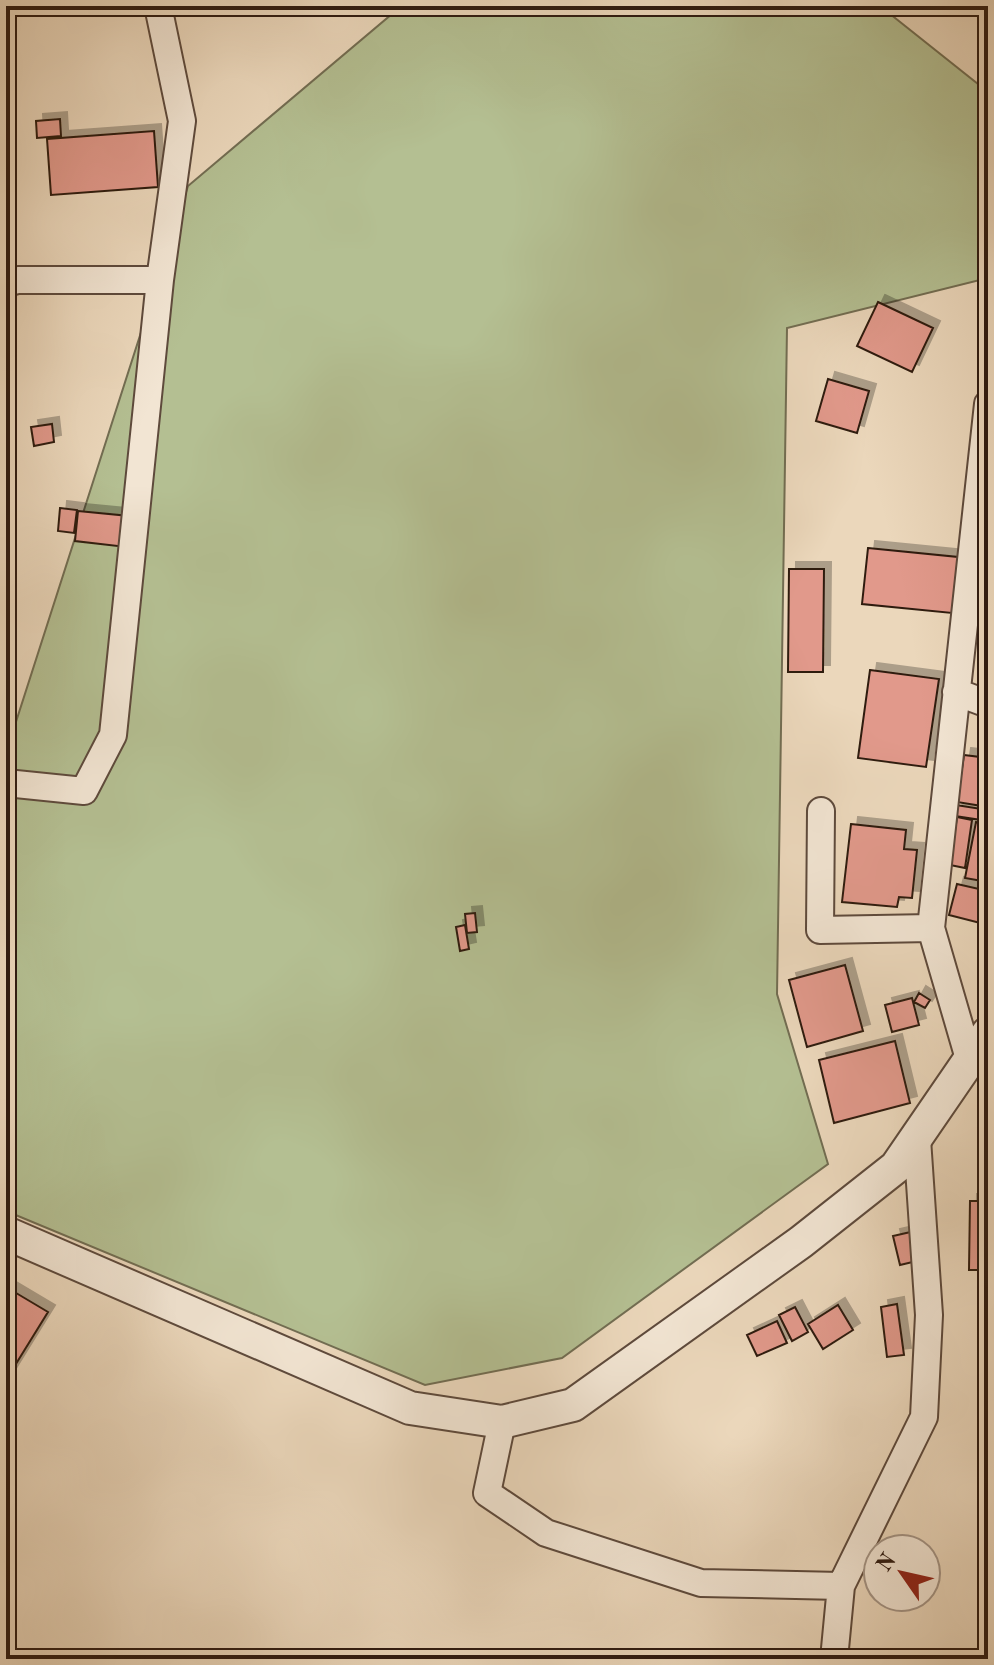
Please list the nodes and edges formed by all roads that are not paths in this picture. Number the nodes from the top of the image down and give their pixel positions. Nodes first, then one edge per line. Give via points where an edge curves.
1 (158, 6) edge
2 (160, 280) junction
3 (6, 283) edge
4 (988, 404) edge
5 (956, 692) junction
6 (988, 704) edge
7 (6, 783) edge
8 (821, 811) dead end
9 (931, 928) junction
10 (988, 1033) edge
11 (970, 1062) junction
12 (917, 1139) junction
13 (6, 1233) edge
14 (502, 1422) junction
15 (841, 1586) junction
16 (834, 1659) edge

1 - 2 street via 182,121
2 - 3 street
2 - 7 street via 113,735 84,791
4 - 5 street
5 - 6 street
5 - 9 street
8 - 9 street via 820,930
9 - 11 street
10 - 11 street
11 - 12 street
12 - 14 street via 896,1167 801,1242 573,1405
12 - 15 street via 929,1315 924,1417
13 - 14 street via 410,1408
14 - 15 street via 487,1493 546,1533 701,1583
15 - 16 street

